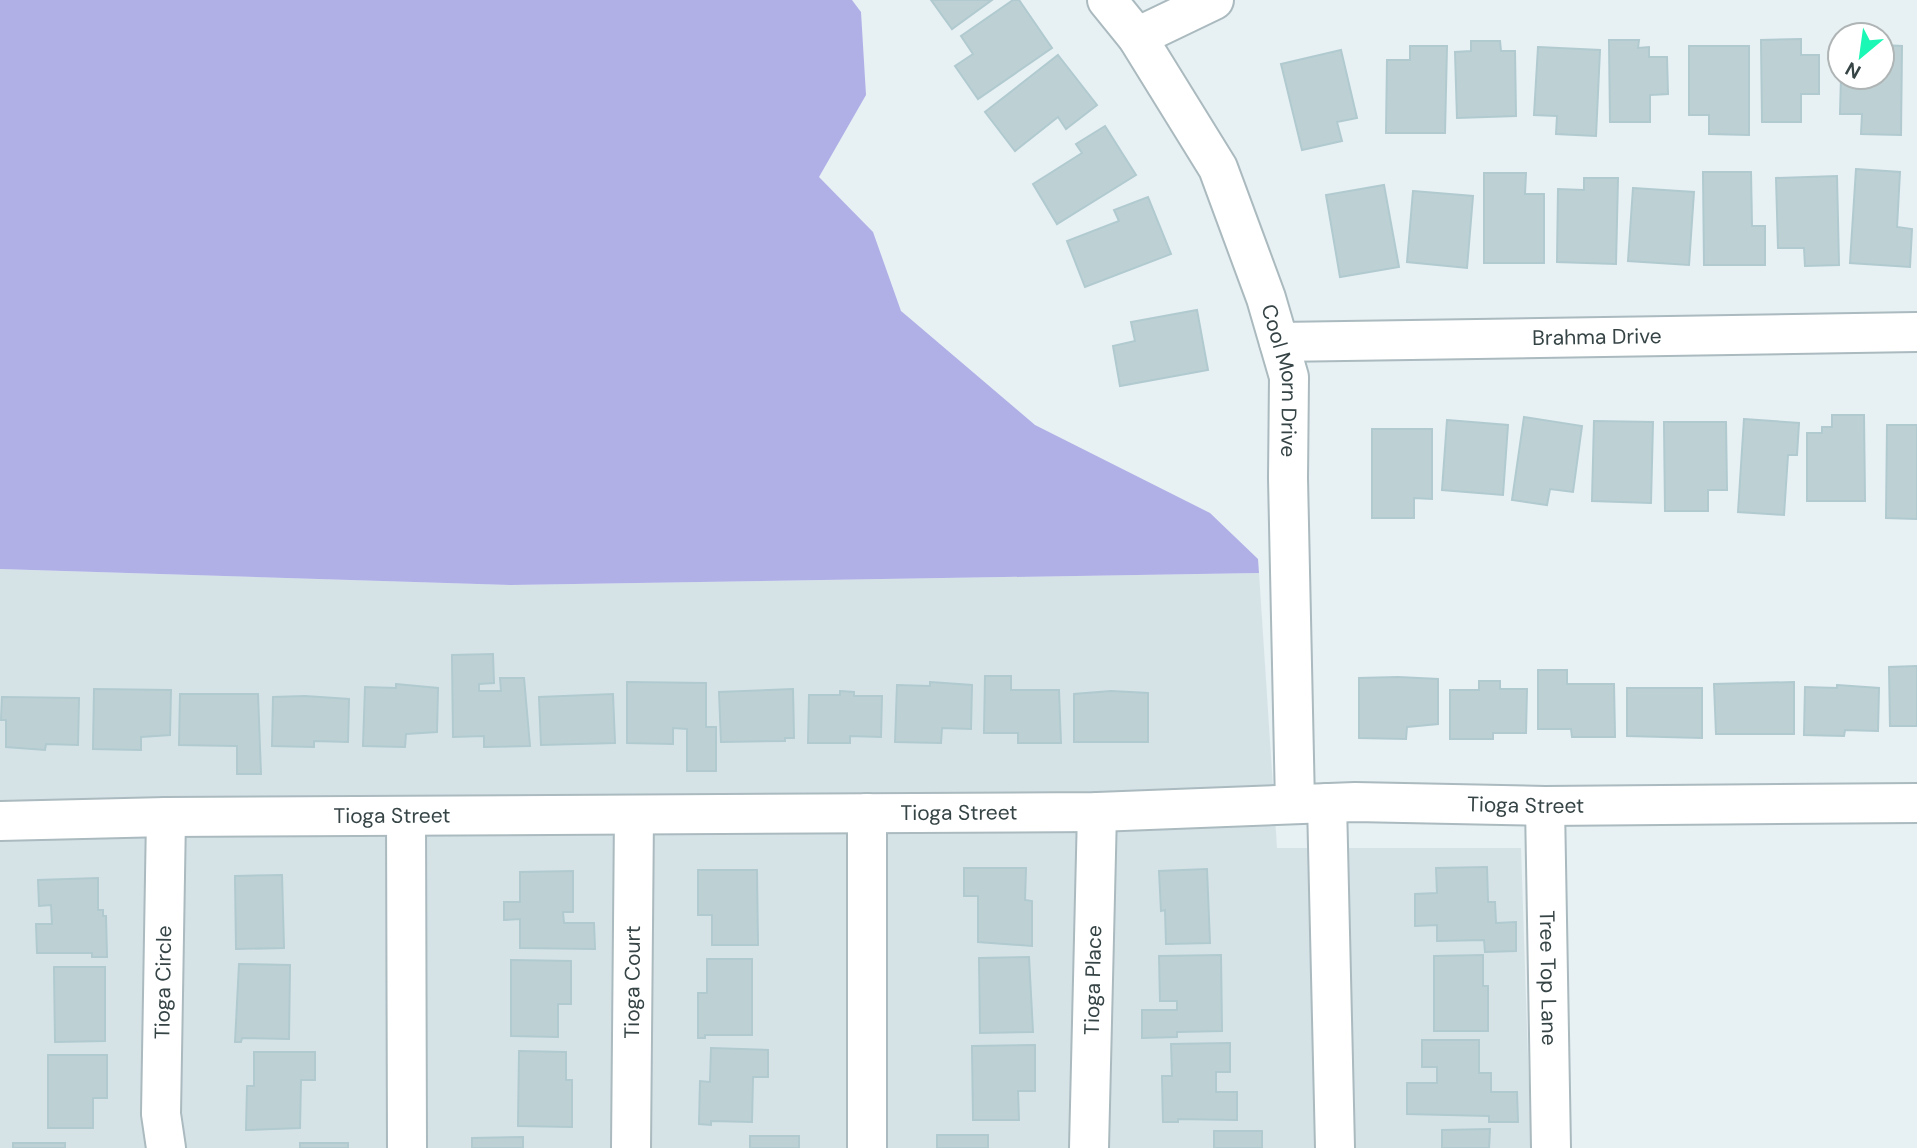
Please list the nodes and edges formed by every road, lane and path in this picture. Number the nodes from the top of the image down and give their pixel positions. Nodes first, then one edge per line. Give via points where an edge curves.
1 (1107, 0) edge
2 (1214, 0) edge
3 (1137, 37) junction
4 (1917, 332) edge
5 (1279, 342) junction
6 (1917, 803) edge
7 (1311, 804) junction
8 (1545, 806) junction
9 (1097, 812) junction
10 (867, 813) junction
11 (634, 815) junction
12 (406, 816) junction
13 (166, 817) junction
14 (0, 821) edge
15 (166, 1148) edge
16 (407, 1148) edge
17 (631, 1148) edge
18 (867, 1148) edge
19 (1089, 1148) edge
20 (1335, 1148) edge
21 (1550, 1148) edge

1 - 3 street, Cool Morn Drive
2 - 3 street
3 - 5 street, Cool Morn Drive via 1218,168
4 - 5 street, Brahma Drive
5 - 7 street, Cool Morn Drive via 1289,377 1288,491
6 - 8 street, Tioga Street
7 - 8 street, Tioga Street
7 - 9 street, Tioga Street
7 - 20 street, Cool Morn Drive
8 - 21 street, Tree Top Lane
9 - 10 street, Tioga Street
9 - 19 street, Tioga Place
10 - 11 street, Tioga Street
10 - 18 street
11 - 12 street, Tioga Street
11 - 17 street, Tioga Court
12 - 13 street, Tioga Street
12 - 16 street
13 - 14 street, Tioga Street
13 - 15 street, Tioga Circle via 161,1114

